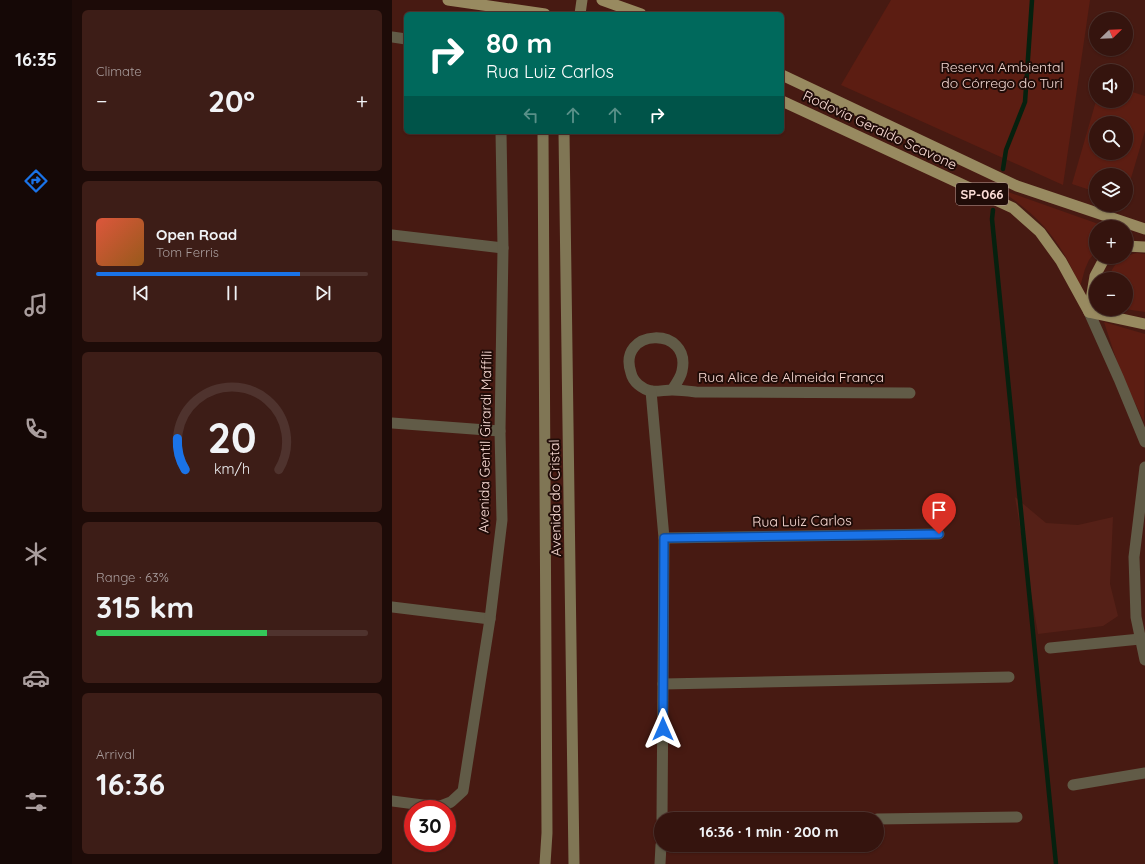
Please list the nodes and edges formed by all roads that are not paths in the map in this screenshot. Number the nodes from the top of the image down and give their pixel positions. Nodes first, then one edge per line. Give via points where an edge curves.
1 (448, 0) edge
2 (582, 0) edge
3 (602, 0) edge
4 (483, 4) junction
5 (491, 12) edge
6 (533, 12) edge
7 (580, 12) edge
8 (635, 12) edge
9 (392, 37) edge
10 (404, 39) edge
11 (784, 76) edge
12 (784, 102) edge
13 (501, 134) edge
14 (543, 134) edge
15 (564, 134) edge
16 (1145, 229) edge
17 (392, 235) edge
18 (1133, 246) edge
19 (1145, 247) edge
20 (503, 248) junction
21 (1089, 312) edge
22 (1091, 316) edge
23 (1108, 316) edge
24 (1145, 324) edge
25 (672, 390) junction
26 (651, 391) junction
27 (910, 393) dead end
28 (392, 423) edge
29 (500, 431) junction
30 (1145, 442) edge
31 (1145, 467) edge
32 (939, 534) dead end
33 (664, 538) junction
34 (392, 607) edge
35 (490, 619) junction
36 (1140, 639) junction
37 (1050, 648) dead end
38 (1145, 660) edge
39 (1009, 677) dead end
40 (663, 684) junction
41 (1145, 774) edge
42 (1072, 785) dead end
43 (392, 801) edge
44 (662, 812) edge
45 (1017, 817) dead end
46 (884, 819) edge
47 (661, 852) edge
48 (545, 864) edge
49 (574, 864) edge
50 (660, 864) edge

1 - 4 main road
2 - 7 main road
3 - 8 main road
4 - 5 main road
4 - 6 main road
9 - 10 street
11 - 16 main road, Rodovia Geraldo Scavone / SP-066 via 1017,186
12 - 21 main road, Rodovia Geraldo Scavone / SP-066 via 1012,208 1040,232 1061,262
13 - 20 street, Avenida Gentil Girardi Maffili
14 - 48 main road, Avenida do Cristal via 547,833
15 - 49 main road, Avenida do Cristal
17 - 20 street
18 - 19 main road
20 - 29 street, Avenida Gentil Girardi Maffili
22 - 30 street
23 - 24 main road
25 - 26 street
25 - 26 street via 682,372 682,355 671,342 654,337 638,343 633,350 629,367 636,382
25 - 27 street, Rua Alice de Almeida França
26 - 33 street
28 - 29 street
29 - 35 street, Avenida Gentil Girardi Maffili via 502,520
31 - 36 street via 1134,557 1136,617
32 - 33 street, Rua Luiz Carlos
33 - 40 street
34 - 35 street
35 - 43 street, Avenida Gentil Girardi Maffili via 463,791 451,802 438,807
36 - 37 street
36 - 38 street
39 - 40 street
40 - 44 street
41 - 42 street
45 - 46 street
47 - 50 street

